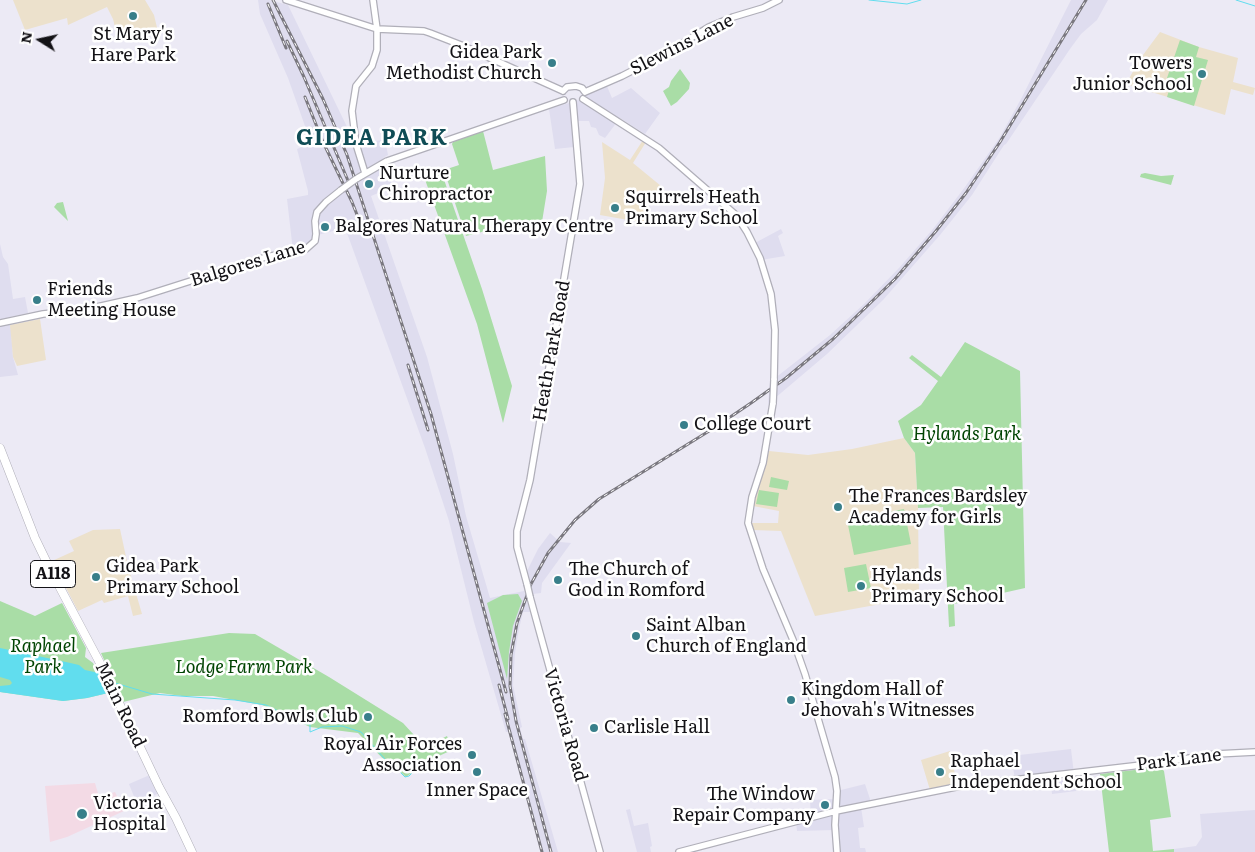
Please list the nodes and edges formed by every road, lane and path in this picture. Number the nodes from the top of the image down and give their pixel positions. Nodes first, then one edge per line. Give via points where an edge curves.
1 (286, 0) edge
2 (373, 0) edge
3 (780, 0) edge
4 (377, 29) junction
5 (563, 91) junction
6 (585, 92) junction
7 (583, 99) junction
8 (564, 100) junction
9 (573, 102) junction
10 (365, 173) junction
11 (0, 323) edge
12 (0, 448) edge
13 (530, 597) joint
14 (1255, 752) edge
15 (836, 811) junction
16 (192, 852) edge
17 (600, 852) edge
18 (679, 852) edge
19 (836, 852) edge

1 - 4 street
2 - 4 street
3 - 6 street, Slewins Lane via 708,27 657,58
4 - 5 street via 430,33
4 - 10 street via 375,58 356,86 353,102 356,144
5 - 6 street via 576,86
5 - 8 street
6 - 7 street
7 - 9 street
7 - 15 street, bridge via 659,148 736,215 760,258 772,294 775,330 773,403 748,523 821,724 835,777
8 - 9 street
8 - 10 street, Balgores Lane via 389,160
9 - 13 street, Heath Park Road, bridge via 580,184 530,480 517,531 516,547
10 - 11 street, Balgores Lane, bridge via 317,212 315,241 306,249 266,257 137,298
12 - 16 main road, Main Road / A118 via 43,555
13 - 17 street, Victoria Road
14 - 15 street, Park Lane via 987,782
15 - 18 street, Park Lane
15 - 19 street

